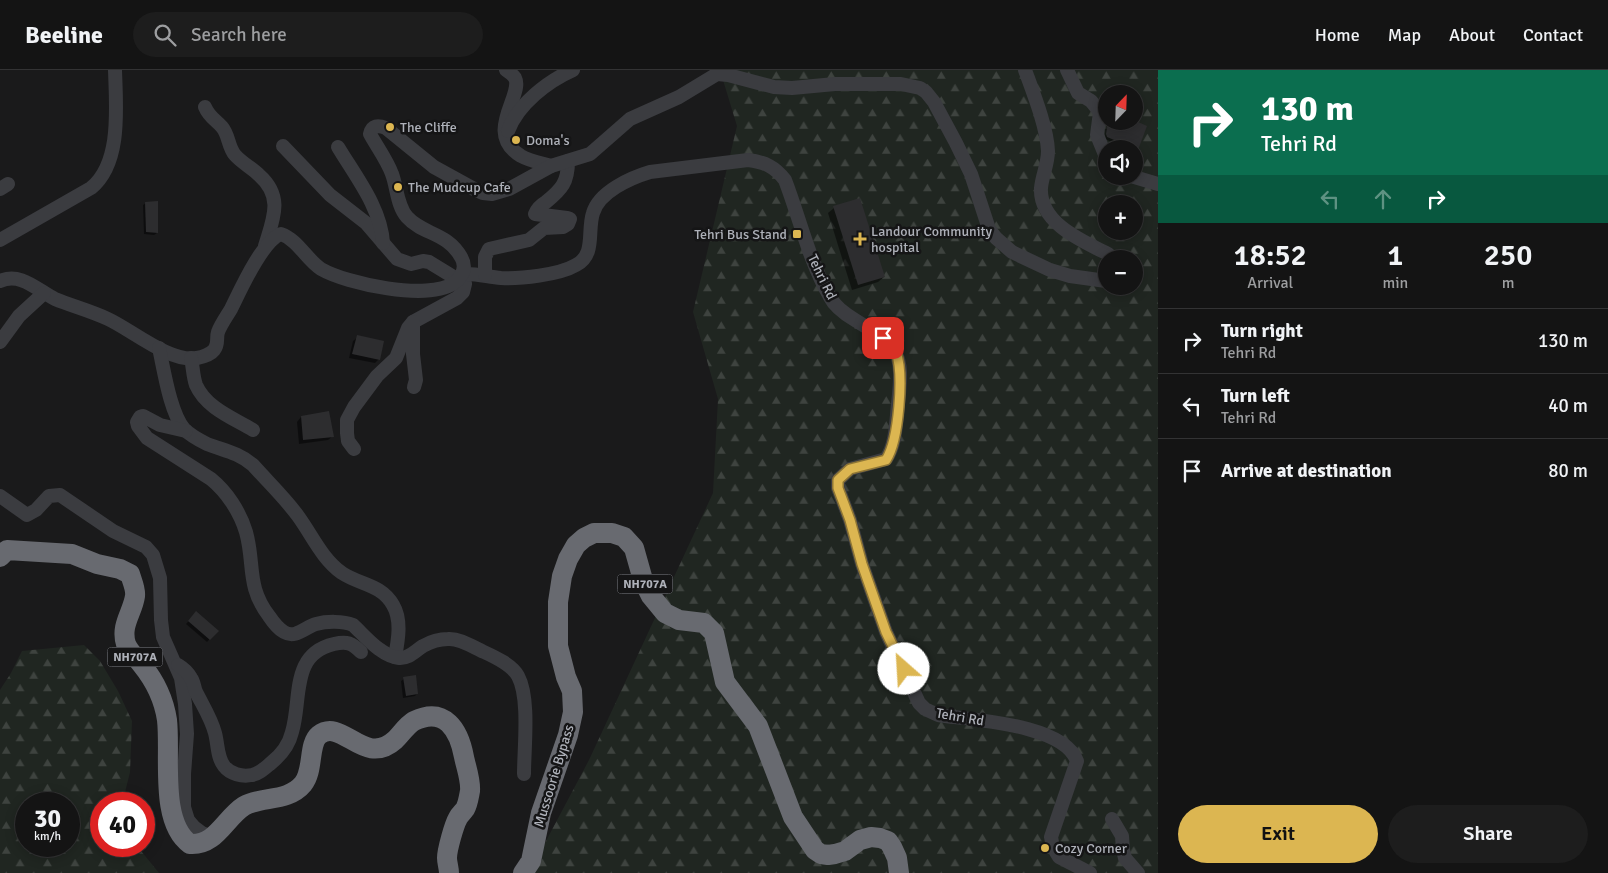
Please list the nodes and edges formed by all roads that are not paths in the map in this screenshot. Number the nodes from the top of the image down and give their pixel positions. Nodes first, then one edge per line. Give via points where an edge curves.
1 (116, 70) edge
2 (506, 70) edge
3 (573, 70) edge
4 (1025, 70) edge
5 (1067, 70) edge
6 (205, 107) dead end
7 (506, 136) junction
8 (1099, 140) edge
9 (283, 146) dead end
10 (338, 148) dead end
11 (568, 161) junction
12 (550, 166) junction
13 (1143, 179) edge
14 (1158, 184) edge
15 (0, 240) edge
16 (383, 244) junction
17 (265, 249) junction
18 (1101, 250) edge
19 (2, 275) edge
20 (485, 275) junction
21 (461, 276) junction
22 (1098, 280) edge
23 (44, 293) junction
24 (413, 322) junction
25 (0, 342) edge
26 (160, 348) junction
27 (191, 358) junction
28 (414, 387) dead end
29 (253, 430) dead end
30 (186, 431) junction
31 (354, 449) dead end
32 (0, 496) edge
33 (0, 557) edge
34 (361, 652) dead end
35 (395, 657) junction
36 (175, 663) junction
37 (524, 774) dead end
38 (1112, 819) dead end
39 (213, 837) junction
40 (449, 873) edge
41 (523, 873) edge
42 (899, 873) edge
43 (1090, 873) edge
44 (1138, 873) edge

1 - 15 street via 116,138 98,182
2 - 7 street via 516,81 505,120
3 - 7 street via 532,97 514,118
4 - 18 street via 1048,150 1041,187 1045,207 1069,233
5 - 8 street via 1078,93 1100,112
6 - 17 street via 225,131 235,155 260,175 272,191 274,214
7 - 12 street via 514,151 522,157
9 - 16 street via 330,195 366,223
10 - 16 street via 369,198 382,232
11 - 12 street
11 - 20 street via 568,175 564,183 535,214 567,218 570,219 568,224 544,228 529,240 489,249 485,257
11 - 22 street via 590,154 630,119 679,97 717,74 774,87 901,84 920,88 934,102 956,143 971,174 989,229 996,238 1012,252 1050,270
12 - 21 street via 509,188 492,194 483,193 429,163 386,128 380,125 371,129 370,134 392,173 403,212 418,226 454,246 464,265
13 - 14 street
16 - 21 street via 404,263 429,262
17 - 21 street via 281,234 293,241 314,264 336,276 392,290 434,289 447,286
17 - 27 street via 217,333 214,350
19 - 23 street via 28,282
20 - 21 street, Tehri Rd
20 - 43 street, Tehri Rd via 502,278 543,275 578,264 588,252 592,214 596,207 614,188 635,176 748,160 759,161 778,172 785,180 809,250 830,298 848,316 875,332 896,350 901,382 890,454 886,460 850,469 838,480 886,632 919,703 931,713 1019,727 1055,738 1074,753 1077,761 1053,830 1052,842 1059,857
21 - 24 street via 465,284 457,298
23 - 25 street via 19,316
23 - 26 street via 109,319
24 - 28 street
24 - 31 street via 404,335 396,358 376,376 349,415 346,434
26 - 27 street
26 - 30 street via 170,398
27 - 29 street via 195,383 203,398
30 - 35 street via 196,439 237,454 253,465 294,511 317,547 342,573 381,591 388,598 398,621
30 - 35 street via 160,425 143,416 137,422 146,438 211,479 228,498 246,534 256,596 279,629 296,634 318,623 349,623
32 - 36 street via 27,515 50,496 60,495 114,532 146,548 153,555 160,578 162,630
33 - 39 highway, NH707A via 7,550 72,554 130,574 135,597 125,622 125,643 152,677 166,718 171,812 190,844 206,842
34 - 36 street via 346,642 325,646 313,654 299,679 289,741 273,762 251,775 236,774 225,767 210,717 191,677
35 - 37 street via 406,658 424,645 449,638 489,654 514,670 523,693
36 - 39 street via 181,678 187,734 184,807 194,827
38 - 44 street via 1122,836 1123,854
39 - 40 highway, NH707A via 242,807 293,793 303,784 308,775 314,742 320,734 340,733 362,747 382,749 412,722 437,716 455,728 461,741 470,789 447,856
41 - 42 highway, Mussoorie Bypass / NH707A via 531,861 541,813 573,712 572,691 558,646 558,602 562,576 576,545 584,538 594,533 612,533 624,537 634,548 643,580 665,614 679,620 704,622 714,633 725,682 758,726 793,816 815,850 821,854 836,854 845,852 860,840 880,838 892,847

